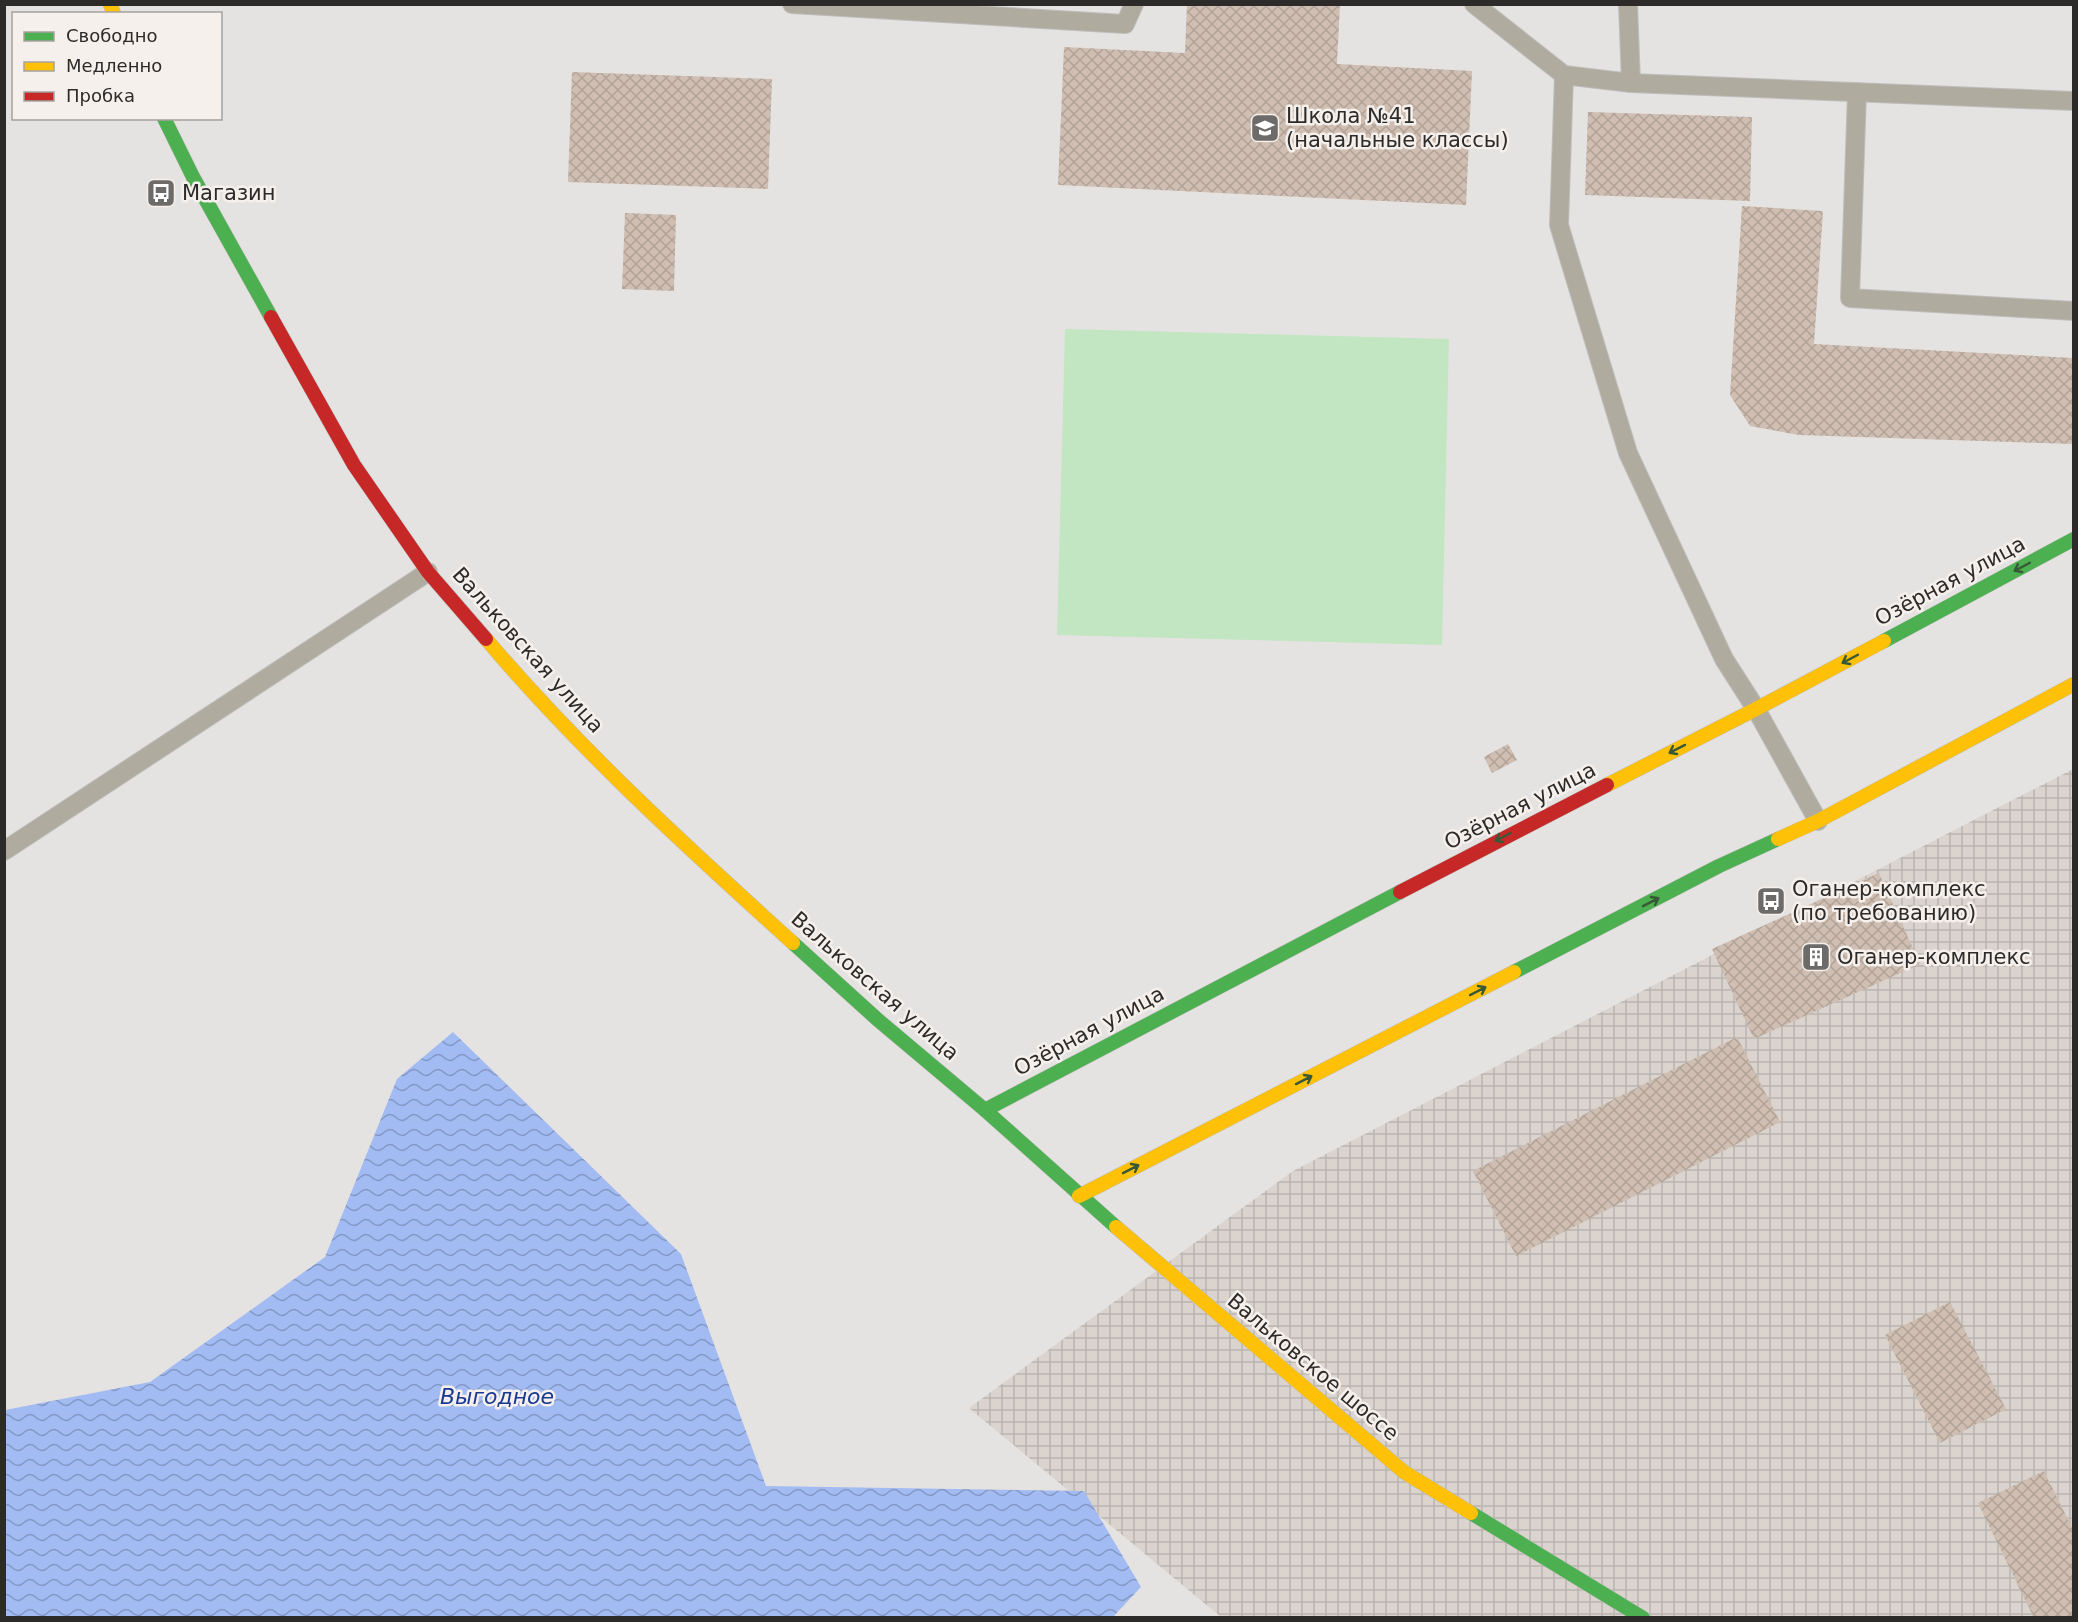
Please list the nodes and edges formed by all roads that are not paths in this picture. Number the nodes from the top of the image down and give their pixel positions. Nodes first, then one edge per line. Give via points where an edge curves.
1 (792, 4) edge
2 (1134, 4) edge
3 (1474, 4) edge
4 (1628, 4) edge
5 (1564, 75) junction
6 (1631, 83) junction
7 (1857, 92) junction
8 (2073, 101) edge
9 (165, 120) edge
10 (2073, 310) edge
11 (2073, 539) edge
12 (428, 572) junction
13 (2073, 684) edge
14 (1756, 709) junction
15 (1818, 821) junction
16 (4, 852) edge
17 (985, 1110) junction
18 (1079, 1196) junction
19 (1643, 1617) edge

1 - 2 lane via 1125,24
3 - 5 lane
4 - 6 lane
5 - 6 lane
5 - 14 lane via 1559,225 1607,385 1628,453 1724,659
6 - 7 lane
7 - 8 lane
7 - 10 lane via 1850,298
9 - 12 main road, Вальковская улица via 354,465
11 -> 14 main road, Озёрная улица
12 - 16 lane
12 - 17 main road, Вальковская улица via 530,691 695,854 878,1020
13 - 15 main road
14 - 15 lane
14 -> 17 main road, Озёрная улица
18 -> 15 main road via 1719,866
17 - 18 main road, Вальковское шоссе
18 - 19 main road, Вальковское шоссе via 1404,1472

